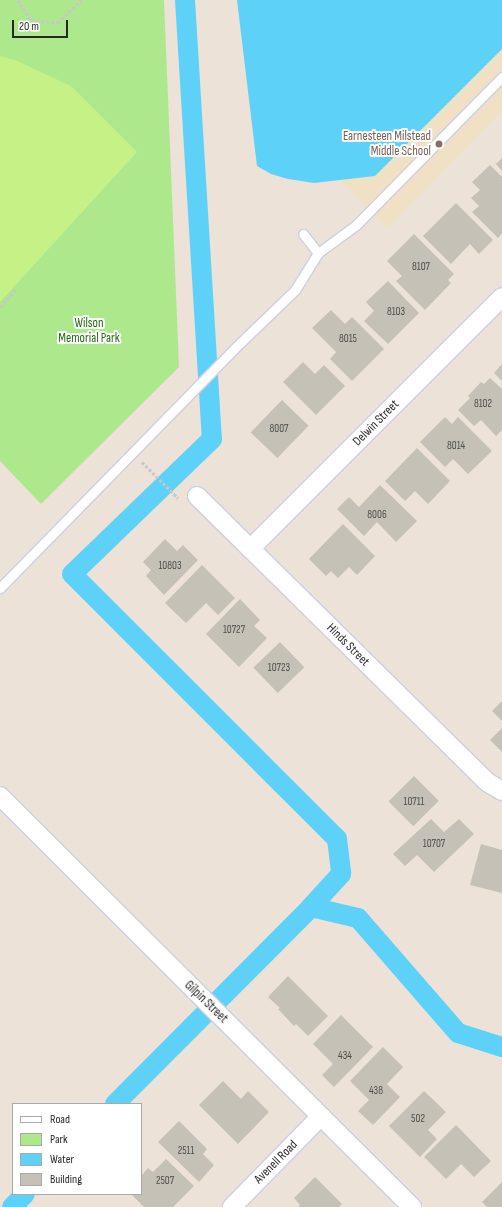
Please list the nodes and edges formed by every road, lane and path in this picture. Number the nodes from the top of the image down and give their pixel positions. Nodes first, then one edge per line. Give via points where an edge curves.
1 (18, 0) edge
2 (81, 0) edge
3 (502, 78) edge
4 (303, 234) dead end
5 (318, 253) junction
6 (17, 288) dead end
7 (502, 297) edge
8 (0, 306) edge
9 (153, 473) dead end
10 (175, 495) dead end
11 (197, 496) dead end
12 (250, 549) junction
13 (0, 588) edge
14 (502, 791) edge
15 (0, 796) edge
16 (321, 1116) junction
17 (232, 1207) edge
18 (412, 1207) edge

1 - 2 path via 31,20 58,23
3 - 5 lane via 356,225
4 - 5 lane
5 - 13 lane via 295,290
6 - 8 path
7 - 12 street, Delwin Street
9 - 10 path
11 - 12 street, Hinds Street
12 - 14 street, Hinds Street via 487,782
15 - 16 street, Gilpin Street
16 - 17 street, Avenell Road
16 - 18 street, Gilpin Street

